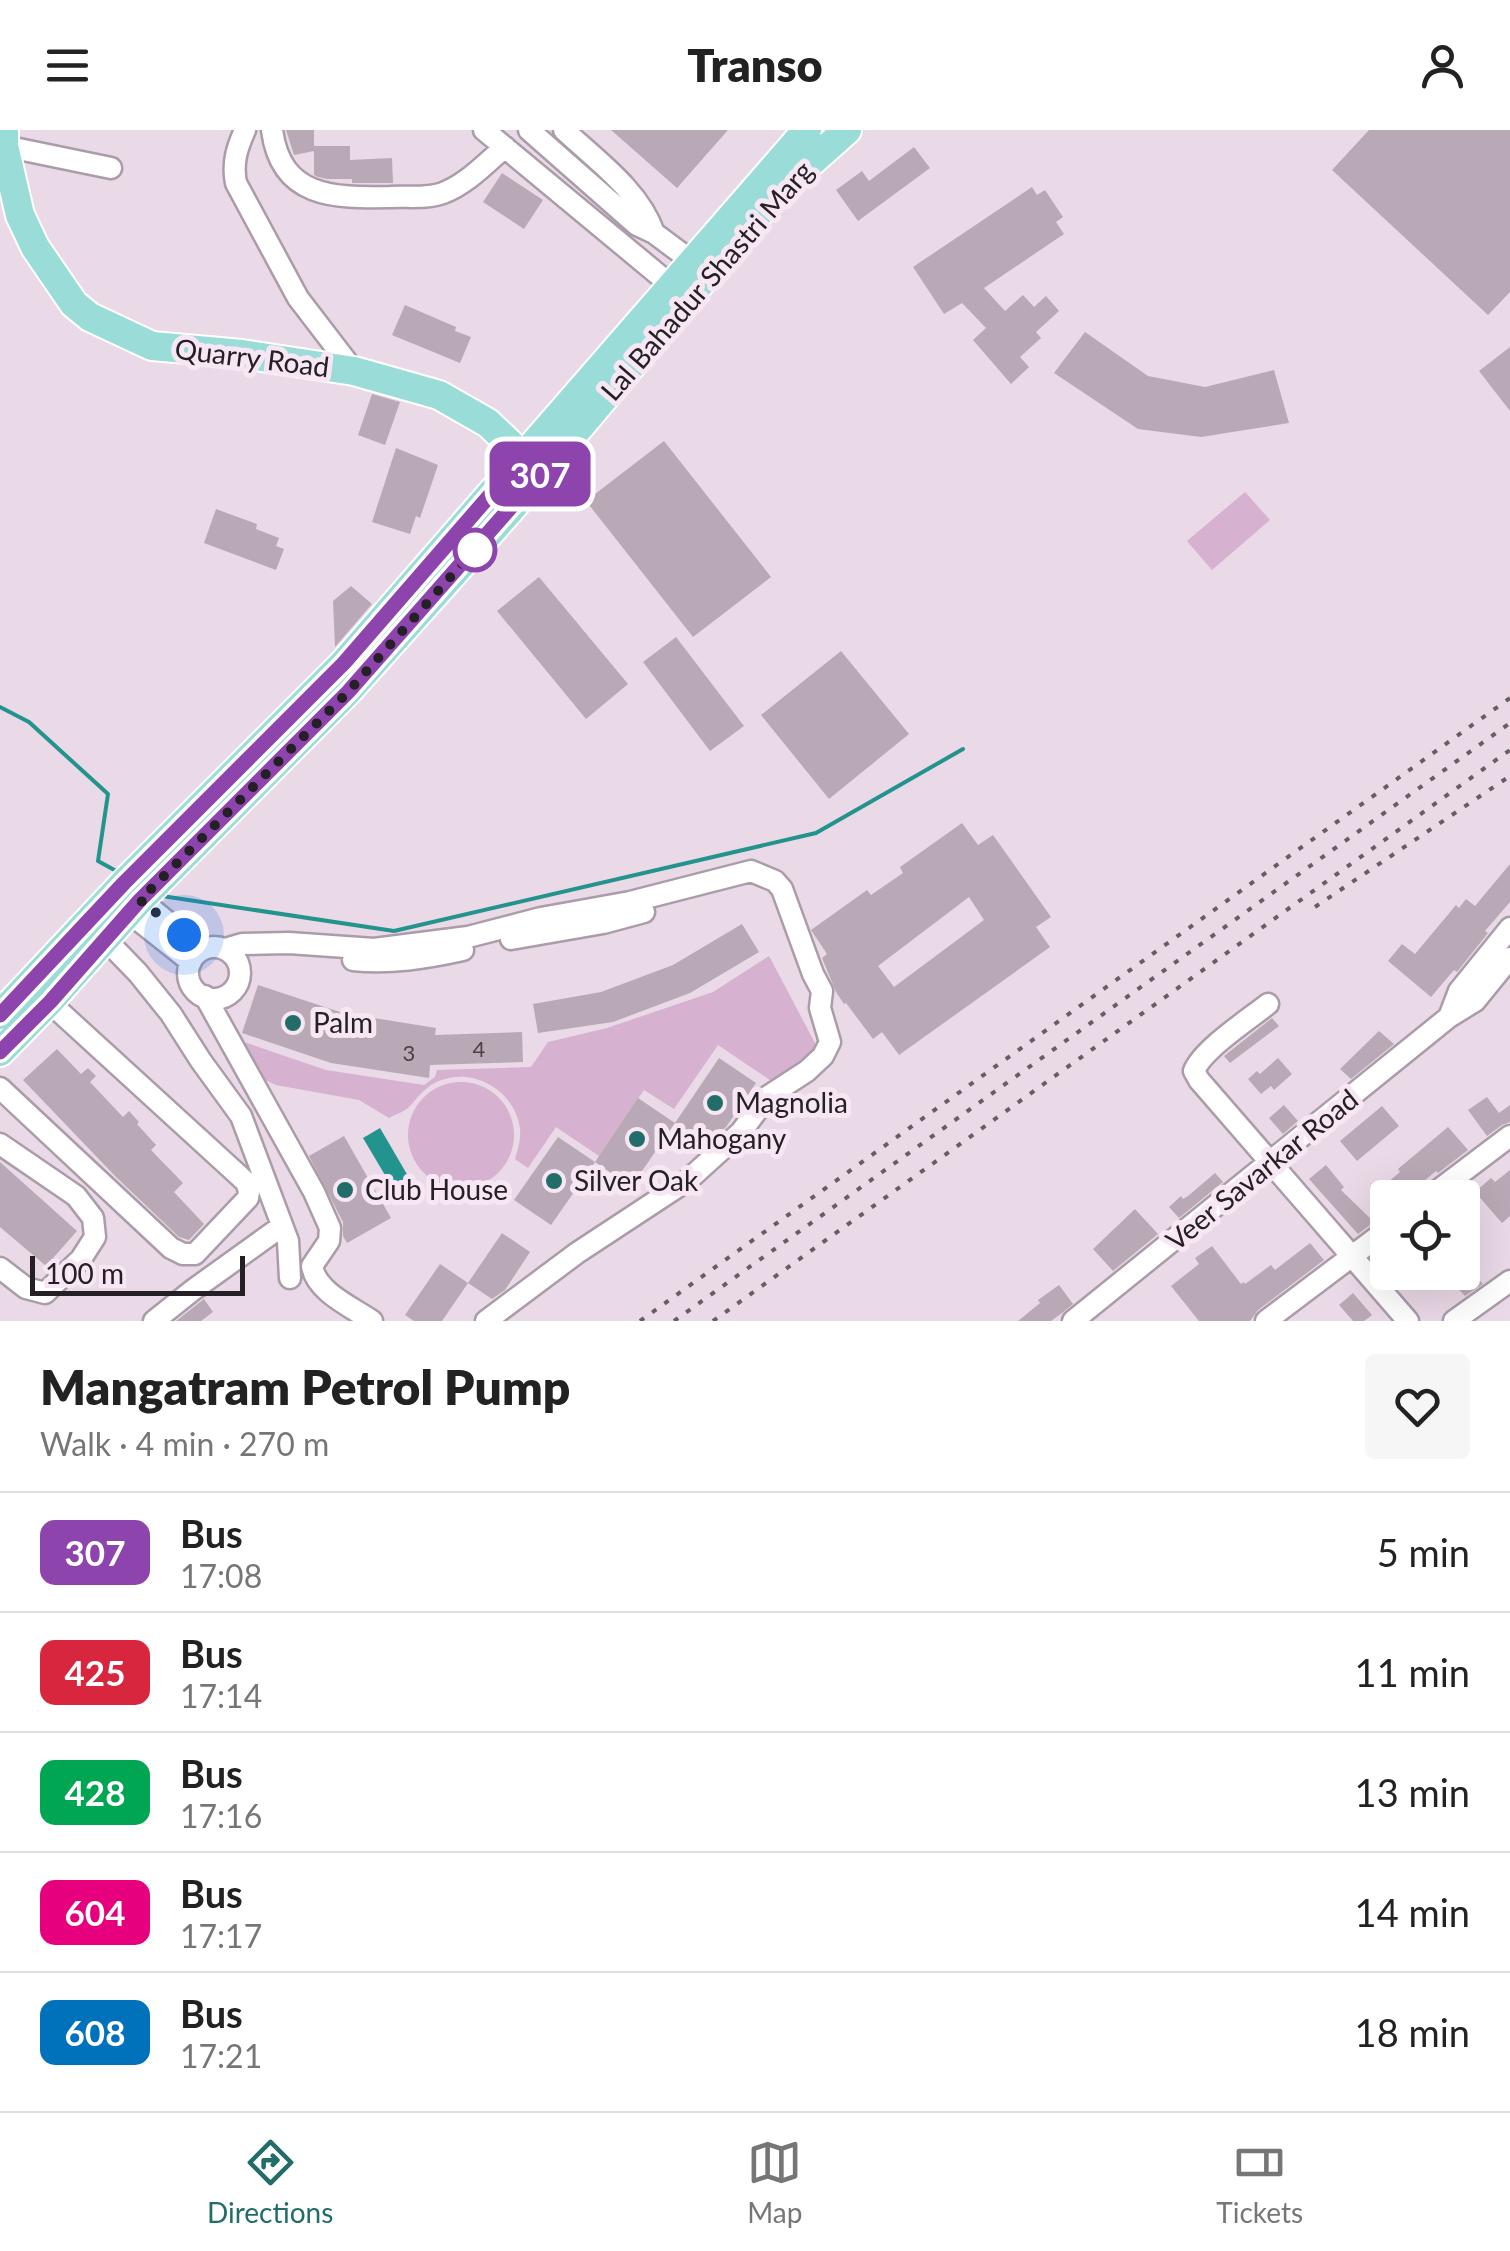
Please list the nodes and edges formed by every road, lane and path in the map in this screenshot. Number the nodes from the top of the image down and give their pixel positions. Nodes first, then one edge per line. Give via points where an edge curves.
1 (245, 130) edge
2 (272, 130) edge
3 (484, 130) edge
4 (529, 130) edge
5 (564, 130) edge
6 (807, 130) edge
7 (846, 130) edge
8 (4, 138) edge
9 (505, 147) junction
10 (111, 168) dead end
11 (10, 214) edge
12 (654, 233) junction
13 (693, 262) junction
14 (672, 286) junction
15 (354, 371) junction
16 (532, 465) junction
17 (133, 891) junction
18 (1510, 928) edge
19 (106, 940) junction
20 (229, 952) junction
21 (196, 956) junction
22 (1510, 958) edge
23 (205, 996) junction
24 (50, 1002) junction
25 (1268, 1004) dead end
26 (0, 1015) edge
27 (1450, 1017) junction
28 (0, 1052) edge
29 (0, 1088) edge
30 (1510, 1136) edge
31 (0, 1144) edge
32 (1271, 1164) junction
33 (1452, 1180) edge
34 (282, 1226) junction
35 (1370, 1242) edge
36 (1351, 1256) junction
37 (0, 1268) edge
38 (290, 1278) dead end
39 (1510, 1281) edge
40 (154, 1321) edge
41 (372, 1321) edge
42 (486, 1321) edge
43 (1074, 1321) edge
44 (1266, 1321) edge
45 (1408, 1321) edge
46 (1454, 1321) edge

1 - 15 street via 235,153 236,183 298,298
2 - 9 street via 277,158 294,178 316,192 351,198 438,196
3 - 9 street
4 - 12 street
5 - 12 street via 623,186
6 - 13 main road, Lal Bahadur Shastri Marg
7 - 16 main road, Lal Bahadur Shastri Marg via 776,194
8 - 10 street
8 - 11 main road, Quarry Road
9 - 14 street
11 - 15 main road, Quarry Road via 74,304 152,346
12 - 13 street
13 - 14 main road, Lal Bahadur Shastri Marg
14 - 16 main road, Lal Bahadur Shastri Marg
15 - 16 main road, Quarry Road via 438,395 488,423
16 - 17 main road, Lal Bahadur Shastri Marg
17 - 19 main road, Lal Bahadur Shastri Marg
17 - 21 street
17 - 26 main road, Lal Bahadur Shastri Marg
18 - 27 street, Veer Savarkar Road via 1459,991
19 - 24 main road, Lal Bahadur Shastri Marg
19 - 34 street via 171,1014 241,1116
20 - 21 street via 210,947
20 - 23 street via 240,970 236,987 222,997
20 - 42 street via 242,944 374,949 468,937 541,918 619,911 751,871 782,888 822,991 830,1042 822,1056 767,1097 741,1132 688,1180
21 - 23 street via 189,978
22 - 27 street, Veer Savarkar Road via 1475,1001
23 - 41 street via 330,1228 312,1266 314,1278
24 - 28 main road, Lal Bahadur Shastri Marg
24 - 29 street via 246,1182 248,1198 195,1254 183,1254
25 - 32 street via 1194,1071
27 - 32 street, Veer Savarkar Road
30 - 33 street
31 - 37 street via 76,1196 93,1218 95,1237 78,1264 45,1292 26,1288
32 - 36 street
32 - 43 street, Veer Savarkar Road
34 - 38 street
34 - 40 street
35 - 36 street
36 - 44 street
36 - 45 street
39 - 46 street

